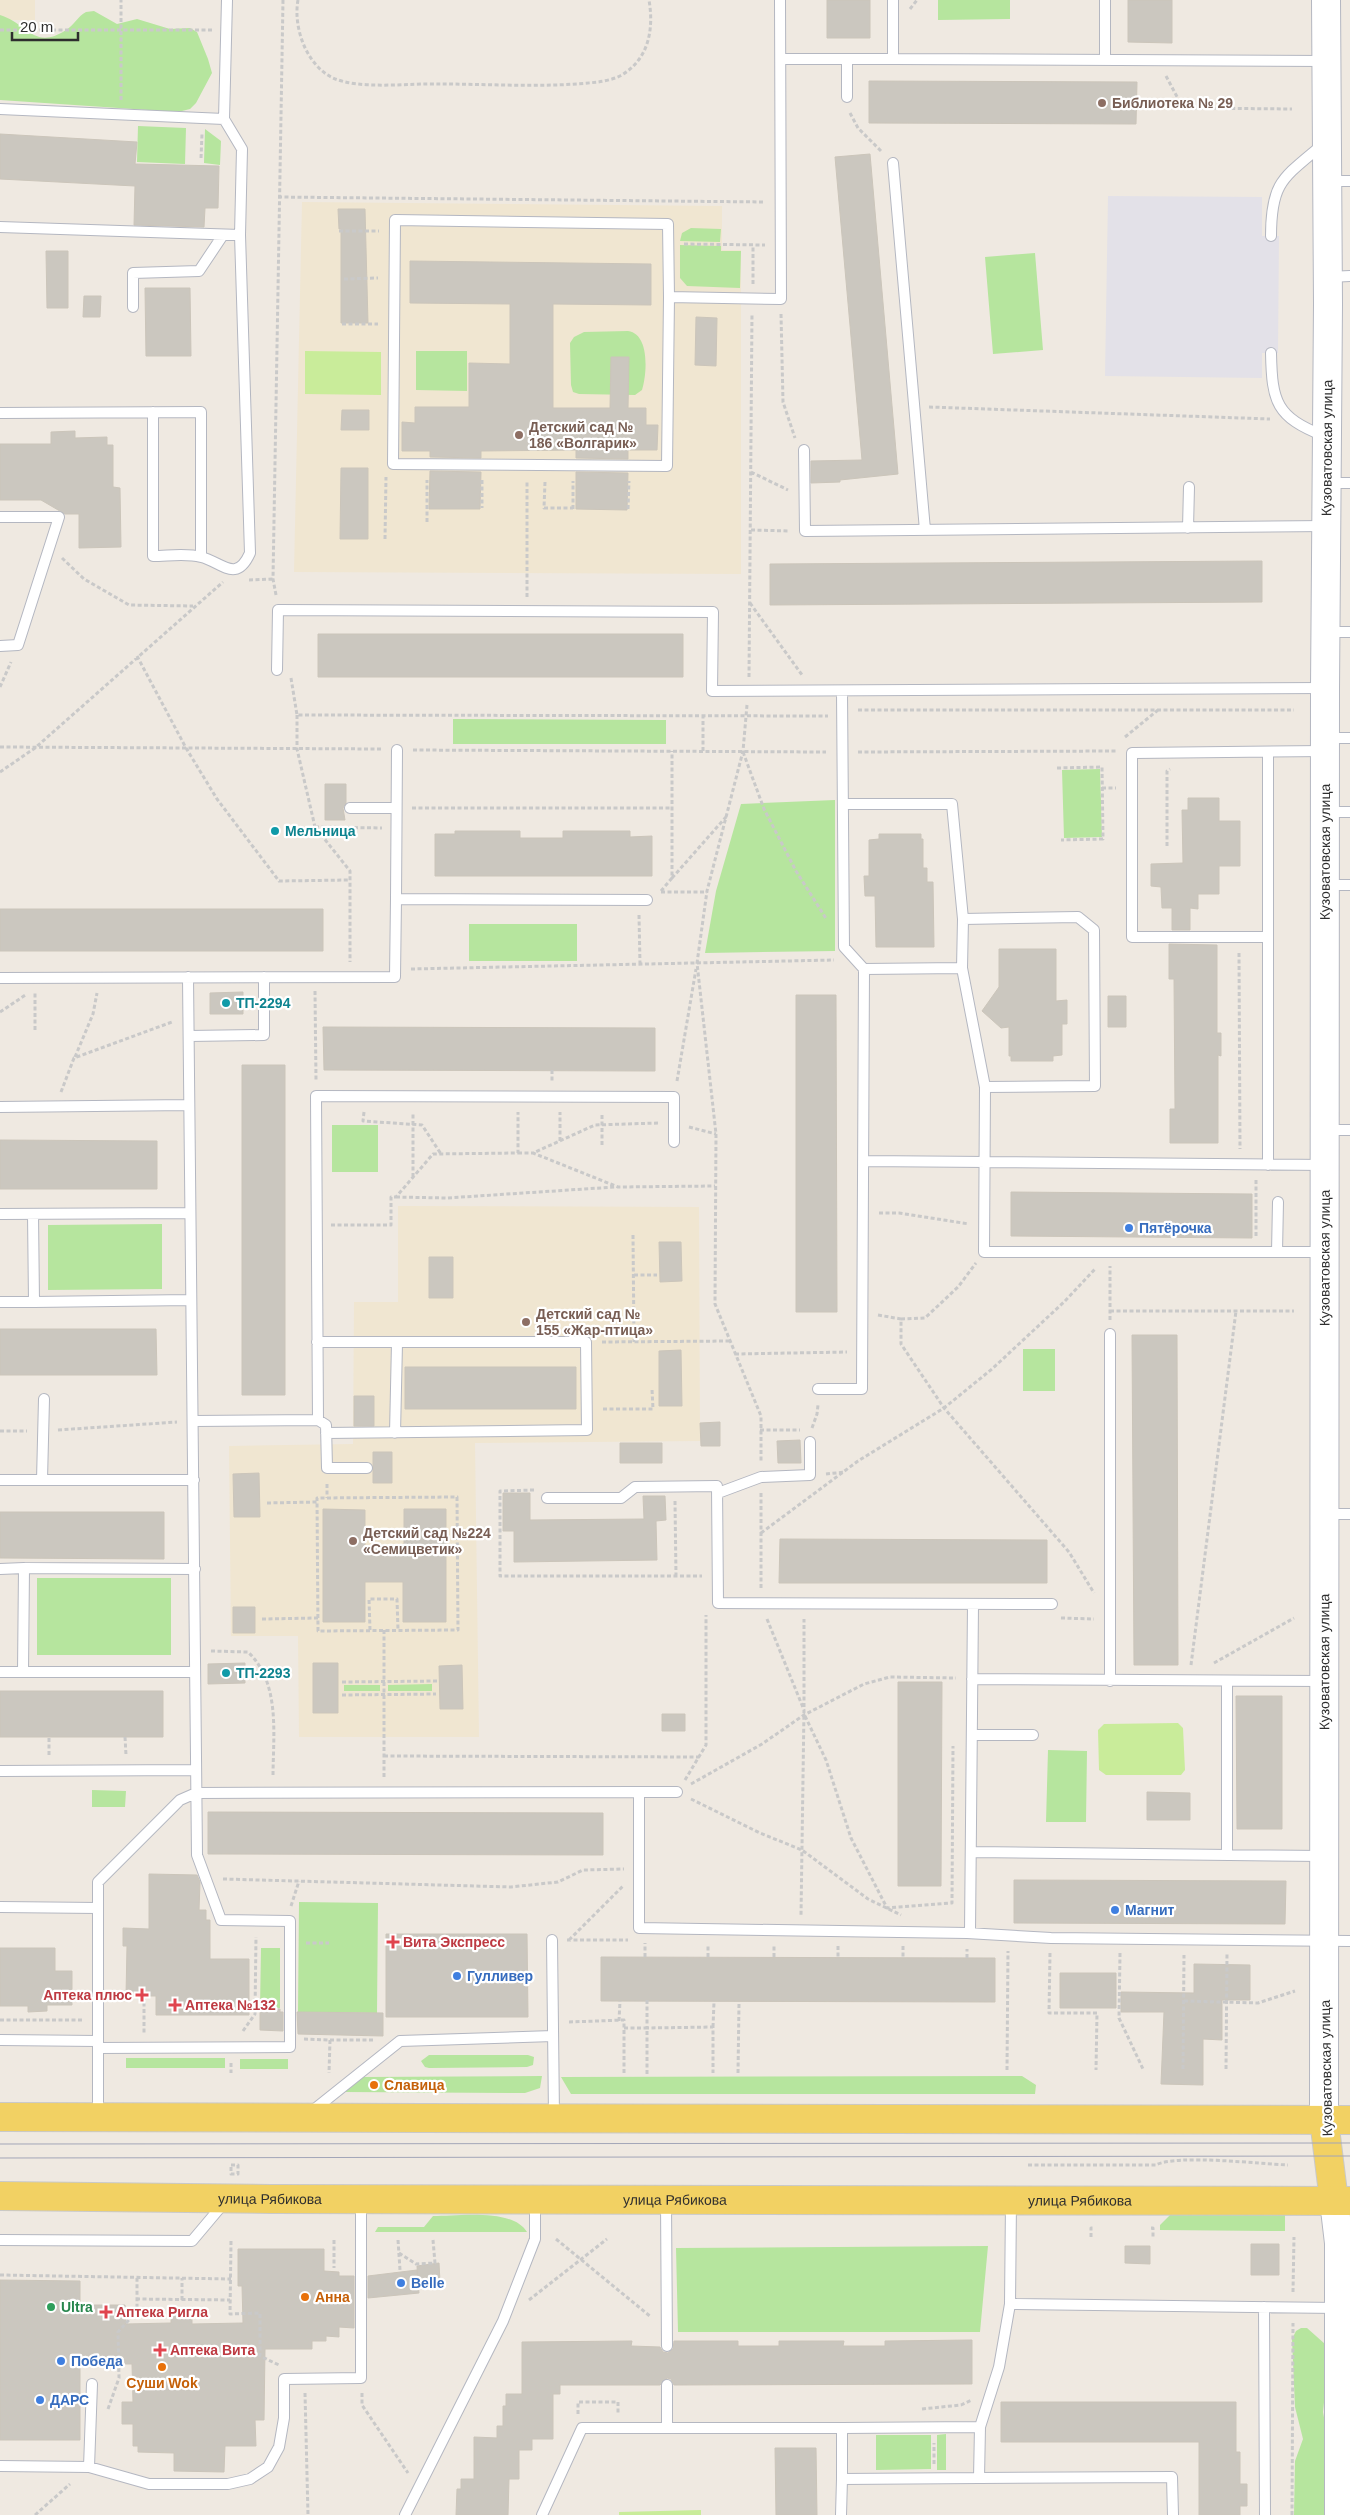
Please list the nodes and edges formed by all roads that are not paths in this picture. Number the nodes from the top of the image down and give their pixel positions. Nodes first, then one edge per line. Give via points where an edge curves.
1 (227, 0) edge
2 (780, 0) edge
3 (893, 0) edge
4 (1105, 0) edge
5 (1326, 0) edge
6 (781, 59) junction
7 (847, 59) junction
8 (893, 59) junction
9 (1105, 59) junction
10 (1326, 61) junction
11 (847, 98) road end
12 (0, 109) edge
13 (224, 119) junction
14 (1327, 141) junction
15 (893, 163) road end
16 (1339, 181) edge
17 (0, 227) edge
18 (222, 234) junction
19 (240, 235) junction
20 (1271, 236) dead end
21 (1339, 277) edge
22 (669, 297) junction
23 (133, 307) dead end
24 (1271, 353) dead end
25 (153, 412) junction
26 (0, 413) edge
27 (1328, 437) junction
28 (804, 450) road end
29 (1339, 483) edge
30 (1190, 486) dead end
31 (0, 517) edge
32 (1327, 526) junction
33 (1188, 528) junction
34 (925, 530) junction
35 (201, 557) junction
36 (1338, 632) edge
37 (0, 646) edge
38 (277, 670) dead end
39 (1326, 688) junction
40 (842, 692) junction
41 (1334, 742) edge
42 (397, 750) road end
43 (1268, 752) junction
44 (843, 804) junction
45 (350, 808) dead end
46 (396, 808) junction
47 (1338, 812) edge
48 (1338, 885) edge
49 (396, 899) junction
50 (643, 900) road end
51 (962, 919) junction
52 (1268, 937) junction
53 (962, 968) junction
54 (864, 969) junction
55 (188, 977) junction
56 (264, 977) junction
57 (0, 978) edge
58 (189, 1036) junction
59 (985, 1087) junction
60 (189, 1105) junction
61 (0, 1107) edge
62 (1338, 1130) edge
63 (674, 1142) dead end
64 (863, 1161) junction
65 (985, 1162) junction
66 (1268, 1165) junction
67 (1326, 1166) junction
68 (1278, 1202) dead end
69 (190, 1213) junction
70 (0, 1214) edge
71 (34, 1214) junction
72 (1277, 1252) junction
73 (1326, 1252) junction
74 (190, 1300) junction
75 (0, 1302) edge
76 (34, 1302) junction
77 (1110, 1334) dead end
78 (318, 1342) junction
79 (397, 1343) junction
80 (818, 1389) road end
81 (44, 1399) dead end
82 (318, 1420) junction
83 (194, 1421) junction
84 (326, 1433) junction
85 (395, 1433) junction
86 (810, 1442) dead end
87 (367, 1468) dead end
88 (0, 1480) edge
89 (42, 1480) junction
90 (194, 1480) junction
91 (718, 1494) junction
92 (547, 1498) road end
93 (1338, 1514) edge
94 (24, 1568) junction
95 (0, 1569) edge
96 (195, 1569) junction
97 (973, 1604) junction
98 (1052, 1604) road end
99 (0, 1672) edge
100 (23, 1672) junction
101 (196, 1672) junction
102 (972, 1679) junction
103 (1110, 1681) junction
104 (1326, 1681) junction
105 (1227, 1682) junction
106 (972, 1735) junction
107 (1033, 1735) dead end
108 (196, 1770) junction
109 (0, 1771) edge
110 (196, 1792) junction
111 (639, 1792) junction
112 (677, 1792) road end
113 (972, 1852) junction
114 (1227, 1855) junction
115 (1325, 1856) junction
116 (0, 1907) edge
117 (98, 1908) junction
118 (970, 1933) junction
119 (552, 1940) road end
120 (1337, 1941) edge
121 (553, 2036) junction
122 (0, 2040) edge
123 (97, 2044) junction
124 (0, 2117) edge
125 (98, 2117) junction
126 (305, 2118) junction
127 (554, 2118) junction
128 (1337, 2120) edge
129 (229, 2186) junction
130 (0, 2196) edge
131 (361, 2197) junction
132 (535, 2198) junction
133 (666, 2198) junction
134 (1011, 2200) junction
135 (1342, 2201) edge
136 (0, 2240) edge
137 (1010, 2304) junction
138 (1264, 2307) junction
139 (1339, 2308) junction
140 (667, 2346) dead end
141 (92, 2384) dead end
142 (668, 2385) dead end
143 (980, 2427) junction
144 (667, 2428) junction
145 (842, 2428) junction
146 (0, 2466) edge
147 (89, 2467) junction
148 (1345, 2469) edge
149 (979, 2478) junction
150 (842, 2479) junction
151 (405, 2515) edge
152 (542, 2515) edge
153 (842, 2515) edge
154 (1172, 2515) edge
155 (1265, 2515) edge
156 (1339, 2515) edge

1 - 13 lane
2 - 6 lane
3 - 8 lane
4 - 9 lane
5 - 10 street, Кузоватовская улица
6 - 7 lane
6 - 22 lane via 781,299
7 - 8 lane
7 - 11 lane
8 - 9 lane
9 - 10 lane
10 - 14 street, Кузоватовская улица
12 - 13 lane
13 - 19 lane via 242,149
14 - 16 street, Кузоватовская улица
14 - 20 lane via 1292,171 1276,190
15 - 34 lane
16 - 21 street, Кузоватовская улица
17 - 18 lane
18 - 19 lane
18 - 23 lane via 199,271 133,273
19 - 35 lane via 250,553 245,563 232,570
21 - 27 street, Кузоватовская улица
22 - 22 lane via 668,224 395,220 393,464 667,466
24 - 27 lane via 1271,385 1283,412 1303,427
25 - 26 lane
25 - 35 lane via 153,556
25 - 35 lane via 201,412
27 - 29 street, Кузоватовская улица
28 - 34 lane via 805,531
29 - 32 street, Кузоватовская улица
30 - 33 lane
31 - 37 lane via 58,517 18,645
32 - 33 lane
32 - 36 street, Кузоватовская улица
33 - 34 lane
36 - 39 street, Кузоватовская улица
38 - 40 lane via 278,610 713,612 712,691
39 - 40 lane
39 - 41 street, Кузоватовская улица
40 - 44 lane
41 - 43 lane
41 - 47 street, Кузоватовская улица
42 - 46 lane
43 - 52 lane
43 - 52 lane via 1132,753 1132,937
44 - 51 lane via 952,804
44 - 54 lane via 844,947
45 - 46 lane
46 - 49 lane
47 - 48 street, Кузоватовская улица
48 - 62 street, Кузоватовская улица
49 - 50 lane
49 - 56 lane via 395,977
51 - 53 lane
51 - 59 lane via 1078,917 1094,930 1095,1086
52 - 66 lane
53 - 54 lane
53 - 59 lane
54 - 64 lane
55 - 56 lane
55 - 57 lane
55 - 58 lane
56 - 58 lane via 264,1035
58 - 60 lane
59 - 65 lane
60 - 61 lane
60 - 69 lane
62 - 67 street, Кузоватовская улица
63 - 78 lane via 674,1096 316,1096
64 - 65 lane
64 - 80 lane via 862,1389
65 - 66 lane
65 - 72 lane via 984,1252
66 - 67 lane
67 - 73 street, Кузоватовская улица
68 - 72 lane
69 - 71 lane
69 - 74 lane
70 - 71 lane
71 - 76 lane
72 - 73 lane
73 - 93 street, Кузоватовская улица
74 - 76 lane
74 - 83 lane
75 - 76 lane
77 - 103 lane
78 - 79 lane
78 - 82 lane
79 - 85 lane
79 - 85 lane via 586,1342 587,1430
81 - 89 lane
82 - 83 lane
82 - 84 lane via 326,1425
83 - 90 lane
84 - 85 lane
84 - 87 lane via 327,1468
86 - 91 lane via 810,1475 761,1477
88 - 89 lane
89 - 90 lane
90 - 96 lane
91 - 92 lane via 717,1486 635,1486 622,1498
91 - 97 lane via 718,1603
93 - 104 street, Кузоватовская улица
94 - 95 lane
94 - 96 lane
94 - 100 lane
96 - 101 lane
97 - 98 lane
97 - 102 lane
99 - 100 lane
100 - 101 lane
101 - 108 lane
102 - 103 lane
102 - 106 lane
103 - 105 lane via 1190,1679
104 - 105 lane
104 - 115 street, Кузоватовская улица
105 - 114 lane
106 - 107 lane
106 - 113 lane
108 - 109 lane
108 - 110 lane
110 - 111 lane
110 - 117 lane via 180,1800 98,1882
110 - 123 lane via 197,1854 220,1920 290,1921 290,2047 144,2048
111 - 112 lane
111 - 118 lane via 640,1928
113 - 114 lane
113 - 118 lane
114 - 115 lane
115 - 120 street, Кузоватовская улица
116 - 117 lane
117 - 123 lane
118 - 120 lane via 1051,1938
119 - 121 lane
120 - 128 street, Кузоватовская улица
121 - 126 lane via 400,2041
121 - 127 lane
122 - 123 lane
123 - 125 lane
124 - 125 main road
125 - 126 main road
126 - 127 main road
127 - 128 main road
128 - 135 main road, Кузоватовская улица
129 - 130 main road, улица Рябикова
129 - 131 main road, улица Рябикова
129 - 136 lane via 192,2241
131 - 132 main road, улица Рябикова
131 - 147 lane via 362,2378 284,2378 284,2418 279,2447 268,2467 250,2479 228,2484 149,2484
132 - 133 main road, улица Рябикова
132 - 151 lane via 535,2239 503,2321
133 - 134 main road, улица Рябикова
133 - 140 lane
134 - 135 main road, улица Рябикова
134 - 137 lane
135 - 139 street, Кузоватовская улица
137 - 138 lane
137 - 143 lane via 999,2367
138 - 139 lane
138 - 155 lane
139 - 148 street, Кузоватовская улица
141 - 147 lane
142 - 144 lane
143 - 145 lane
143 - 149 lane
144 - 145 lane
144 - 152 lane via 582,2428
145 - 150 lane
146 - 147 lane
148 - 156 street, Кузоватовская улица
149 - 150 lane
149 - 154 lane via 1172,2477
150 - 153 lane

